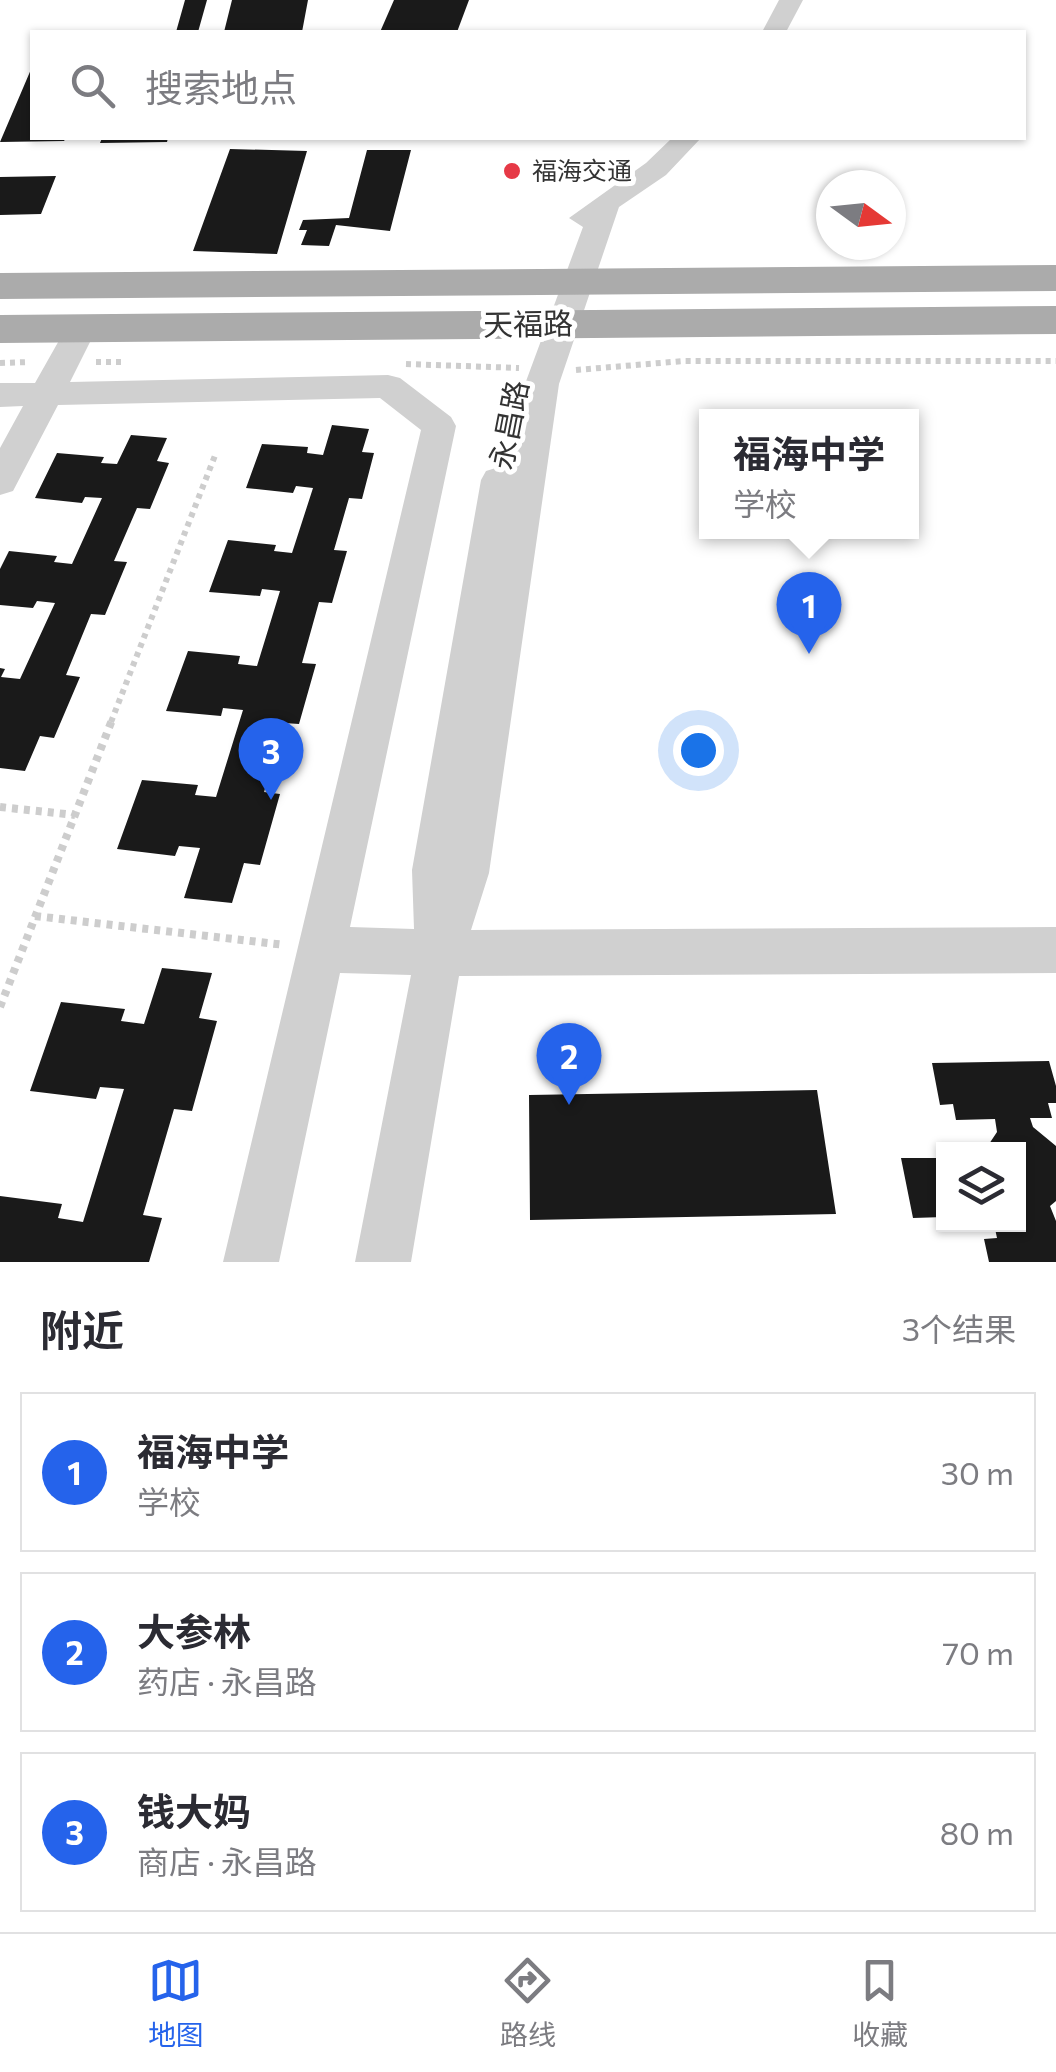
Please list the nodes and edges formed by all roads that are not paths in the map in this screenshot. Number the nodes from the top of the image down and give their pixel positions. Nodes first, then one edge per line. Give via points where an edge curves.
1 (792, 0) edge
2 (775, 30) edge
3 (684, 140) edge
4 (1056, 278) edge
5 (566, 282) junction
6 (0, 286) edge
7 (1056, 320) edge
8 (550, 324) junction
9 (81, 328) junction
10 (0, 329) edge
11 (46, 394) junction
12 (0, 395) edge
13 (0, 482) edge
14 (322, 949) junction
15 (1056, 950) edge
16 (439, 953) junction
17 (251, 1262) edge
18 (383, 1262) edge

1 - 2 street
3 - 5 street, 永昌路 via 605,206
4 - 5 main road, 天福路
5 - 6 main road, 天福路
5 - 8 street, 永昌路
7 - 8 main road, 天福路
8 - 9 main road, 天福路
8 - 16 street, 永昌路 via 466,873
9 - 10 main road, 天福路
9 - 11 street
11 - 12 street
11 - 13 street
11 - 14 street via 388,386 439,426
14 - 16 street
14 - 17 street
15 - 16 street
16 - 18 street, 永昌路

